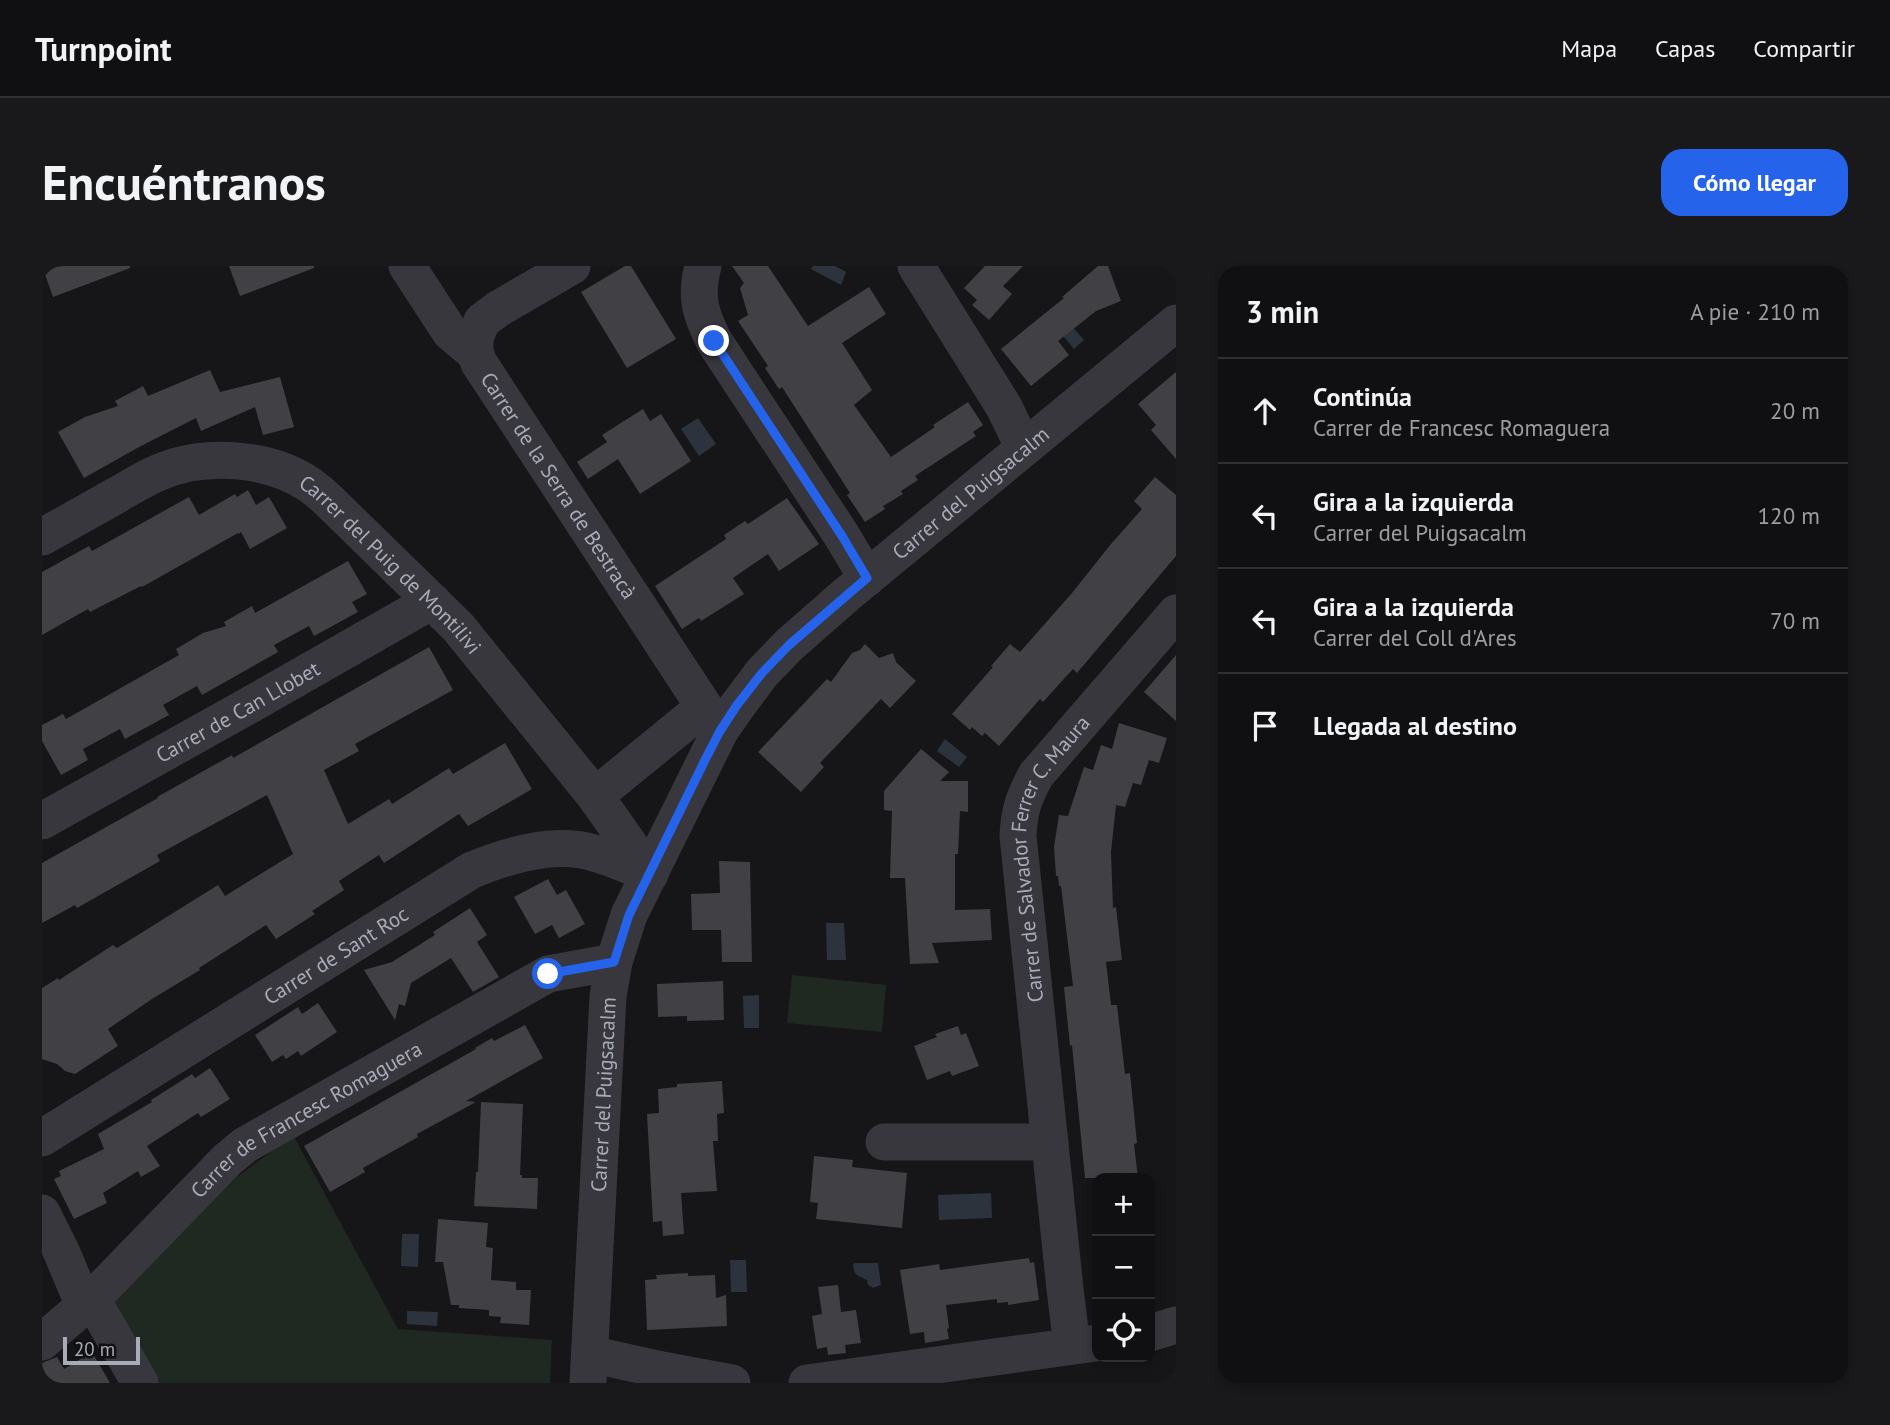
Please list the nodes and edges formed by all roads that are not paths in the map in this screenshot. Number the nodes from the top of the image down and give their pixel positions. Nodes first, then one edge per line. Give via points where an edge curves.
1 (407, 266) edge
2 (572, 266) edge
3 (702, 266) edge
4 (931, 273) edge
5 (1176, 323) edge
6 (475, 353) junction
7 (1024, 448) junction
8 (42, 537) edge
9 (867, 578) junction
10 (432, 601) junction
11 (1176, 613) edge
12 (712, 719) junction
13 (595, 796) junction
14 (42, 821) edge
15 (650, 874) junction
16 (614, 962) junction
17 (42, 1138) edge
18 (884, 1142) dead end
19 (1050, 1142) junction
20 (42, 1213) edge
21 (88, 1303) junction
22 (1176, 1325) edge
23 (1155, 1332) edge
24 (42, 1342) edge
25 (1085, 1344) edge
26 (589, 1368) edge
27 (140, 1383) edge
28 (732, 1383) edge
29 (807, 1383) edge

1 - 6 street via 450,332
2 - 6 street, Carrer de la Serra de Bestracà via 482,321
3 - 9 street via 699,304 714,341
4 - 7 street
5 - 7 street, Carrer del Puigsacalm
6 - 12 street, Carrer de la Serra de Bestracà
7 - 9 street, Carrer del Puigsacalm
8 - 10 street, Carrer del Puig de Montilivi via 160,472 205,461 242,461 279,470 310,485
9 - 12 street, Carrer del Puigsacalm via 780,654 737,705
10 - 13 street, Carrer del Puig de Montilivi
10 - 14 street, Carrer de Can Llobet
11 - 19 street, Carrer de Salvador Ferrer C. Maura via 1036,775 1019,815
12 - 13 street
12 - 15 street, Carrer del Puigsacalm
13 - 15 street, Carrer del Puig de Montilivi
15 - 16 street, Carrer del Puigsacalm via 629,915
15 - 17 street, Carrer de Sant Roc via 592,852 564,848 523,853 472,870
16 - 21 street, Carrer de Francesc Romaguera via 548,974 244,1145
16 - 26 street, Carrer del Puigsacalm via 608,996
18 - 19 street
19 - 25 street, Carrer de Salvador Ferrer C. Maura
20 - 21 street
21 - 24 street, Carrer de Francesc Romaguera
21 - 27 street via 107,1324
22 - 23 street
25 - 29 street
26 - 28 street via 648,1367

